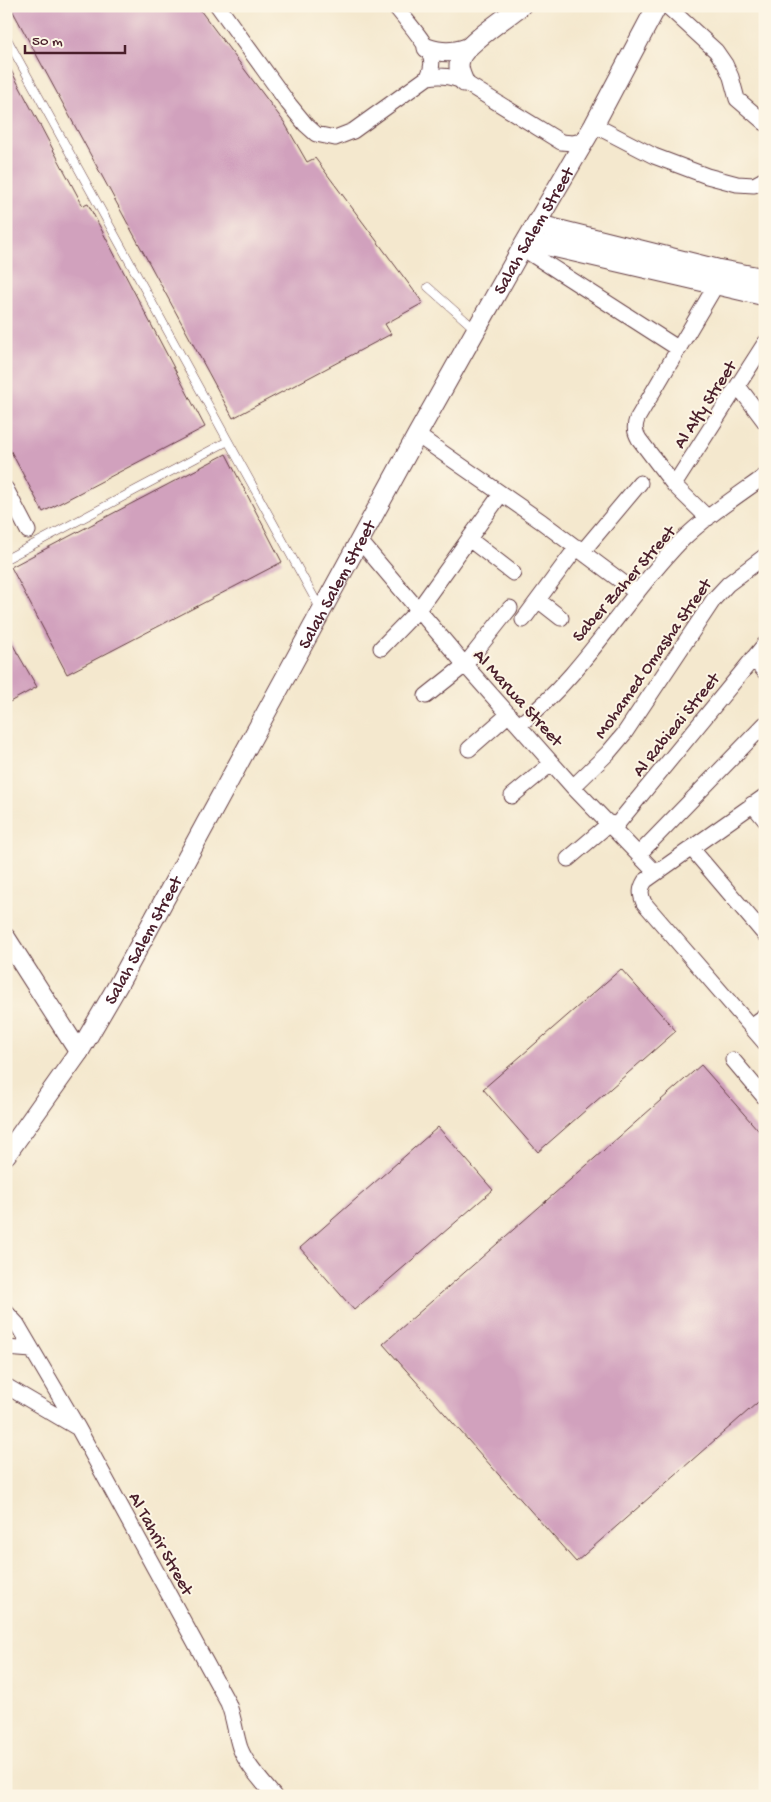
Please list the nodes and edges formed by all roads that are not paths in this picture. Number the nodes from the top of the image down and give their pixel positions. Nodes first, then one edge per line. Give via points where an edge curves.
1 (218, 6) edge
2 (395, 6) edge
3 (521, 6) edge
4 (657, 6) edge
5 (667, 6) edge
6 (6, 37) edge
7 (427, 48) junction
8 (467, 48) junction
9 (428, 77) junction
10 (464, 82) junction
11 (765, 123) edge
12 (590, 133) junction
13 (550, 136) junction
14 (568, 169) junction
15 (765, 180) edge
16 (528, 238) junction
17 (765, 278) edge
18 (716, 285) junction
19 (428, 287) dead end
20 (765, 296) edge
21 (476, 330) junction
22 (765, 344) edge
23 (679, 349) junction
24 (738, 386) junction
25 (765, 422) edge
26 (417, 435) junction
27 (228, 441) junction
28 (765, 476) edge
29 (640, 483) dead end
30 (674, 485) junction
31 (6, 489) edge
32 (501, 494) junction
33 (708, 518) junction
34 (28, 531) dead end
35 (469, 539) junction
36 (360, 541) junction
37 (580, 549) junction
38 (765, 556) edge
39 (6, 559) edge
40 (513, 573) dead end
41 (637, 593) junction
42 (538, 600) junction
43 (510, 608) dead end
44 (418, 610) junction
45 (322, 611) junction
46 (561, 618) dead end
47 (523, 620) dead end
48 (765, 644) edge
49 (381, 648) dead end
50 (753, 658) junction
51 (465, 665) junction
52 (765, 672) edge
53 (426, 696) dead end
54 (514, 720) junction
55 (765, 724) edge
56 (469, 749) dead end
57 (552, 763) junction
58 (573, 787) junction
59 (512, 796) dead end
60 (758, 800) edge
61 (765, 820) edge
62 (612, 825) junction
63 (692, 848) junction
64 (639, 854) junction
65 (568, 859) dead end
66 (656, 873) junction
67 (765, 935) edge
68 (6, 938) edge
69 (765, 1016) edge
70 (751, 1026) junction
71 (765, 1043) edge
72 (78, 1052) junction
73 (733, 1060) dead end
74 (765, 1098) edge
75 (6, 1156) edge
76 (6, 1312) edge
77 (6, 1348) edge
78 (32, 1350) junction
79 (6, 1386) edge
80 (78, 1428) junction
81 (274, 1796) edge

1 - 9 street via 299,118 316,134 335,138 353,131
2 - 7 street
3 - 8 street
4 - 12 street, Salah Salem Street
5 - 11 street via 716,51 728,70 737,99
6 - 27 lane
7 - 8 street via 440,53 454,53
7 - 9 street via 432,67
8 - 10 street via 460,58 459,70
9 - 10 street via 453,76
10 - 13 street
12 - 13 street via 573,144
12 - 14 street, Salah Salem Street
12 - 15 street via 707,176 737,184 754,185
13 - 14 street
14 - 16 street, Salah Salem Street
16 - 17 street
16 - 18 street
16 - 21 street, Salah Salem Street
16 - 23 street
18 - 20 street
18 - 23 street
19 - 21 lane
21 - 26 street, Salah Salem Street
22 - 24 street, Al Alfy Street
23 - 30 street via 635,426 635,433
24 - 25 street
24 - 30 street, Al Alfy Street
26 - 32 street
26 - 36 street, Salah Salem Street
27 - 39 lane
27 - 45 lane
28 - 33 street, Saber Zaher Street
29 - 37 street
30 - 33 street
31 - 34 street
32 - 35 street
32 - 37 street
33 - 41 street, Saber Zaher Street via 681,541
35 - 40 street
35 - 44 street
36 - 44 street, Al Marwa Street
36 - 45 street, Salah Salem Street
37 - 41 street
37 - 42 street
38 - 58 street, Mohamed Omasha Street via 714,599 624,734
41 - 54 street, Saber Zaher Street via 555,693
42 - 46 street
42 - 47 street
43 - 51 street
44 - 49 street
44 - 51 street, Al Marwa Street
45 - 72 street, Salah Salem Street via 160,909
48 - 50 street, Al Rabieai Street
50 - 52 street
50 - 62 street, Al Rabieai Street
51 - 53 street
51 - 54 street, Al Marwa Street
54 - 56 street, Saber Zaher Street
54 - 57 street, Al Marwa Street
55 - 64 street
57 - 58 street, Al Marwa Street
57 - 59 street
58 - 62 street, Al Marwa Street
60 - 61 street
60 - 63 street
62 - 64 street, Al Marwa Street
62 - 65 street, Al Rabieai Street
63 - 66 street
63 - 67 street
64 - 66 street, Al Marwa Street
66 - 70 street via 641,888 644,903
68 - 72 street
69 - 70 street
70 - 71 street
72 - 75 street, Salah Salem Street
73 - 74 street
76 - 78 street, Al Tahrir Street
77 - 78 street
78 - 80 street, Al Tahrir Street
79 - 80 street
80 - 81 street, Al Tahrir Street via 228,1702 245,1759

